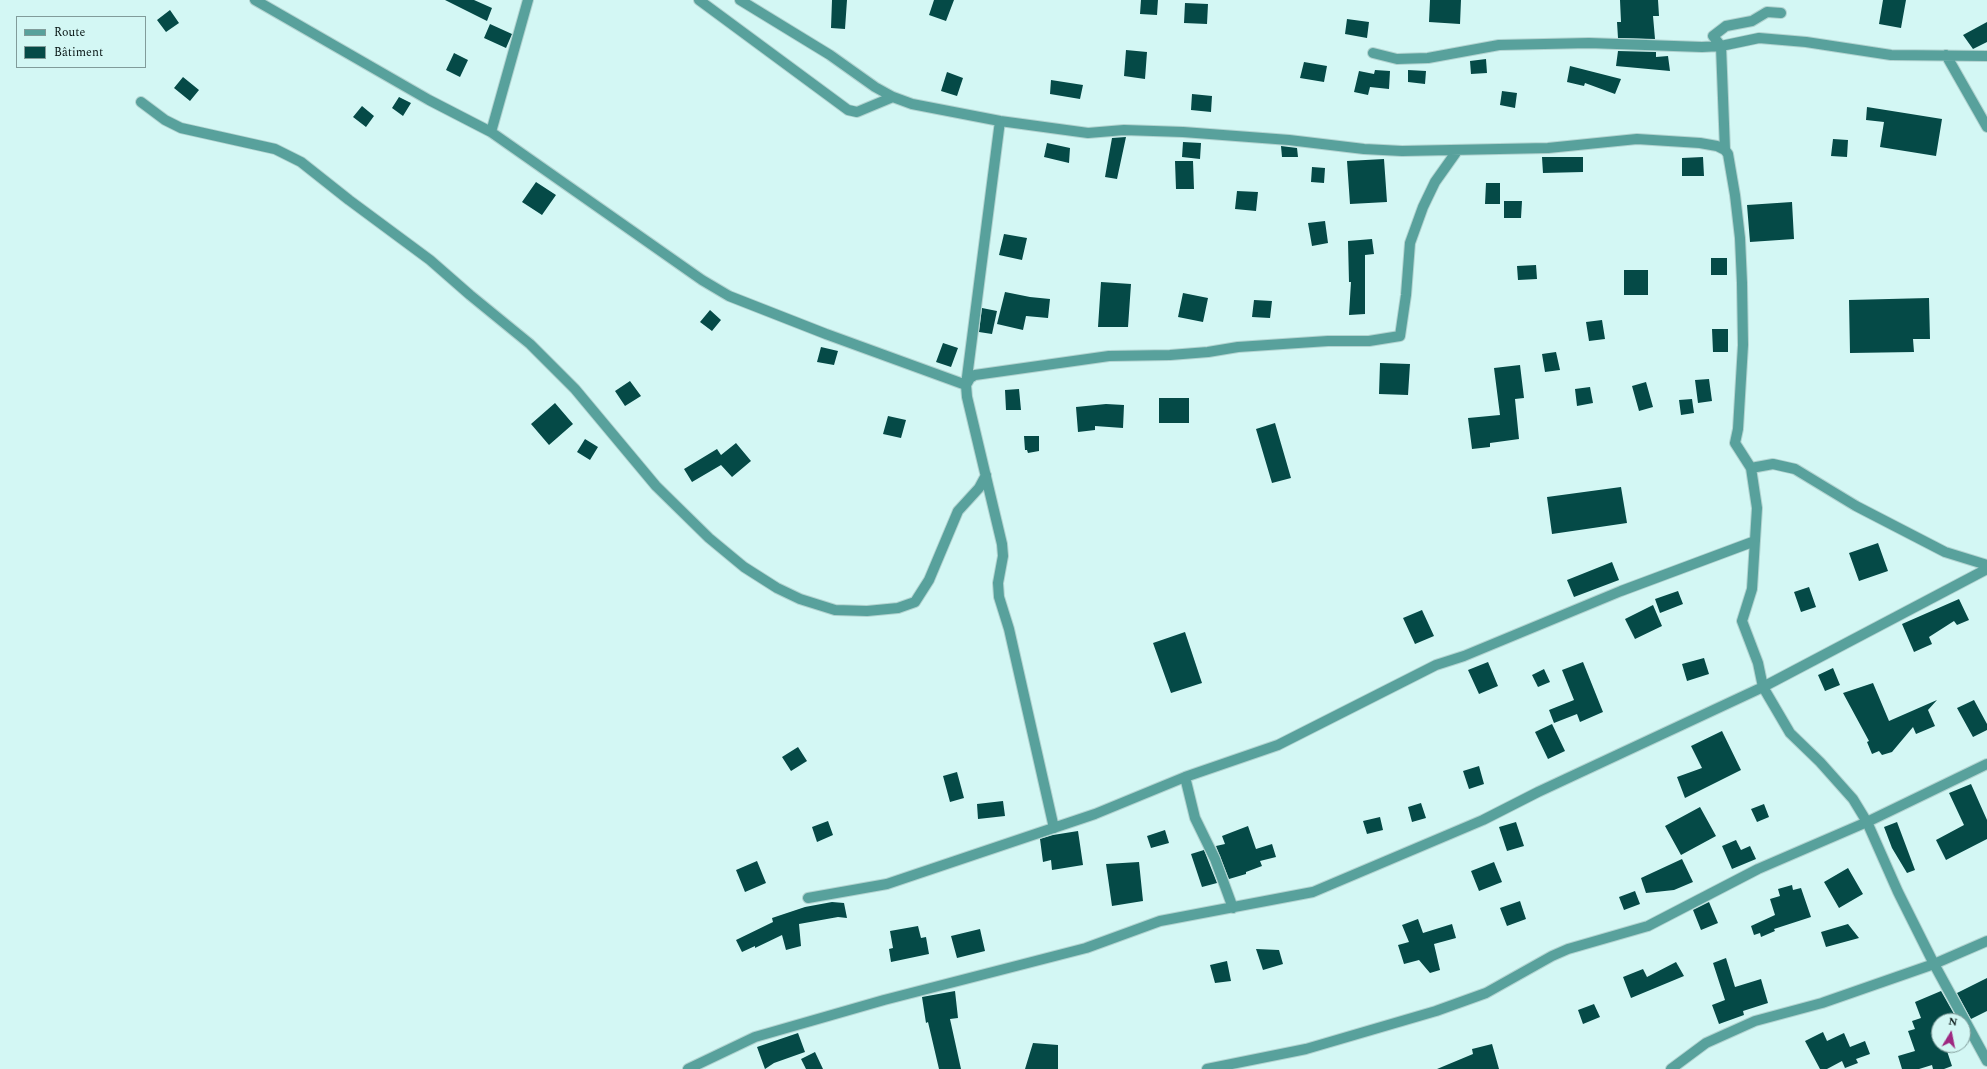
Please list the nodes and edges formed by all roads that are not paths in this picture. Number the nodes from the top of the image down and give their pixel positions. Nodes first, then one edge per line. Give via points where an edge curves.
1 (256, 0) edge
2 (528, 0) edge
3 (700, 0) edge
4 (740, 0) edge
5 (1781, 13) dead end
6 (1721, 46) junction
7 (1373, 53) dead end
8 (1946, 55) junction
9 (1987, 56) edge
10 (893, 97) junction
11 (141, 102) dead end
12 (1000, 121) junction
13 (1987, 127) edge
14 (491, 132) junction
15 (1726, 150) junction
16 (1457, 151) junction
17 (966, 385) junction
18 (1751, 468) junction
19 (986, 475) junction
20 (1755, 541) junction
21 (1987, 565) edge
22 (1987, 569) edge
23 (1763, 687) junction
24 (1987, 764) edge
25 (1185, 777) junction
26 (1867, 822) junction
27 (1054, 828) junction
28 (808, 898) dead end
29 (1233, 908) junction
30 (1987, 940) edge
31 (1934, 964) junction
32 (1987, 1061) edge
33 (688, 1069) edge
34 (1207, 1069) edge
35 (1671, 1069) edge

1 - 14 street via 429,100
2 - 14 street
3 - 10 street via 848,110 863,111
4 - 10 street via 830,55 875,88
5 - 6 street via 1767,12 1752,21 1726,26 1713,36
6 - 7 street via 1590,43 1498,45 1428,58 1397,59
6 - 8 street via 1759,38 1780,38 1891,55
6 - 15 street
8 - 9 street
8 - 13 street
10 - 12 street via 912,104
11 - 19 street via 165,120 181,128 275,149 301,162 430,260 530,344 575,389 656,486 709,538 744,567 800,599 835,610 867,611 898,608 915,602 929,580 958,511 980,488
12 - 16 street via 1088,133 1124,130 1183,132 1364,149
12 - 17 street
14 - 17 street via 702,280 729,296
15 - 16 street via 1700,143 1637,139 1554,147
15 - 18 street via 1740,238 1742,283 1743,345 1735,443
16 - 17 street via 1435,182 1410,243 1400,336 1369,341 1238,347 1170,355 1109,356 975,375
17 - 19 street
18 - 20 street via 1757,508
18 - 21 street via 1773,464 1795,469 1856,506 1945,552
19 - 27 street via 1002,544 999,597 1009,629
20 - 23 street via 1752,589 1742,621 1758,663
20 - 25 street via 1621,591 1464,656 1436,664 1278,745
22 - 23 street
23 - 26 street via 1790,734 1838,781
23 - 29 street via 1483,820 1331,885 1313,892
24 - 26 street
25 - 27 street
25 - 29 street via 1195,818 1215,859
26 - 31 street
26 - 34 street via 1758,869 1648,926 1552,956 1486,993 1436,1011 1306,1049
27 - 28 street via 887,884
29 - 33 street via 1160,921 1086,948 884,1000 754,1037
30 - 31 street
31 - 32 street
31 - 35 street via 1822,1003 1755,1021 1706,1042

